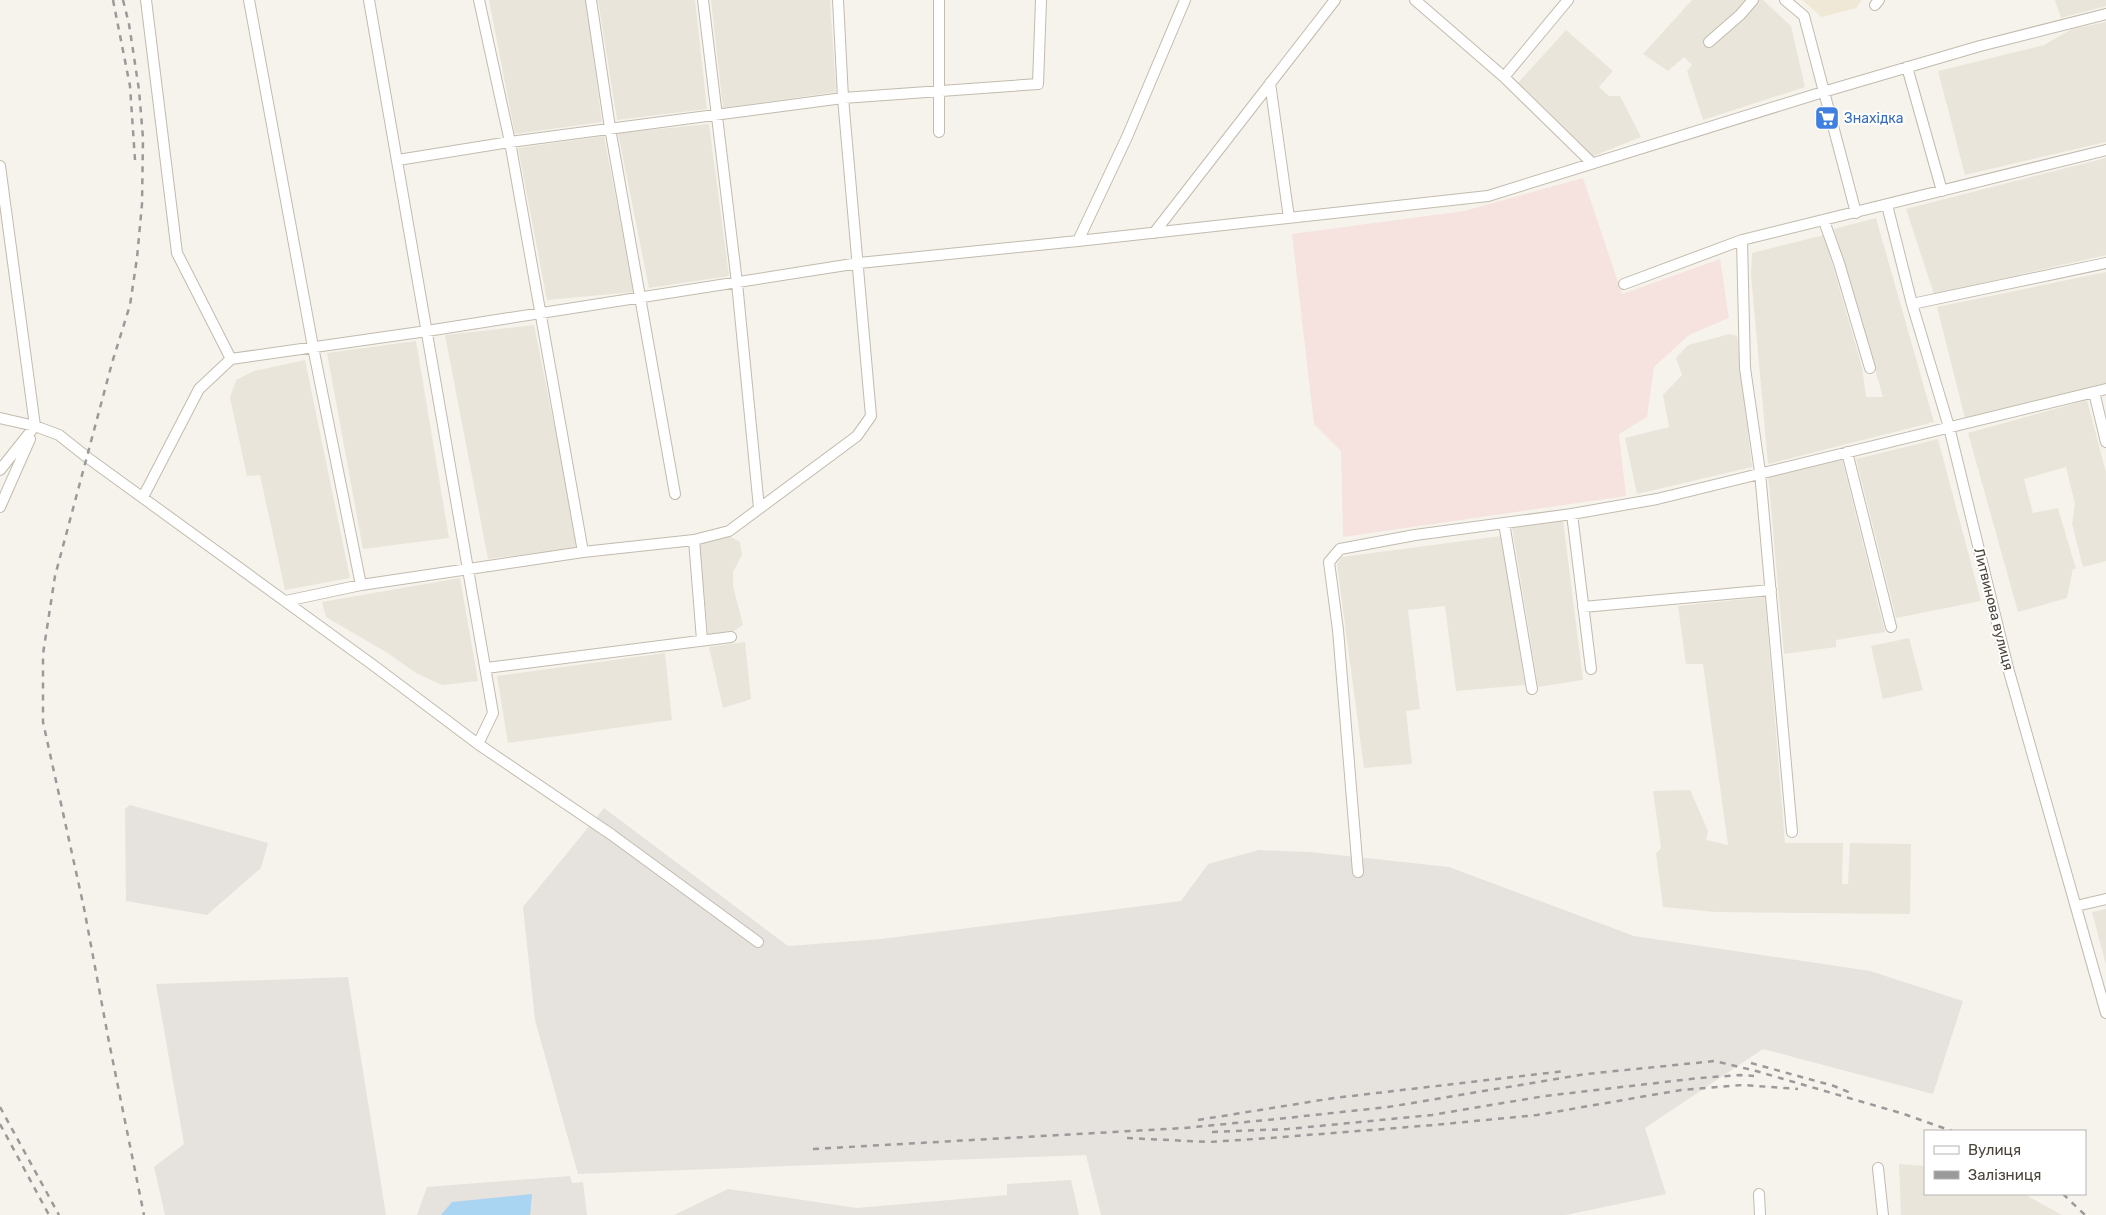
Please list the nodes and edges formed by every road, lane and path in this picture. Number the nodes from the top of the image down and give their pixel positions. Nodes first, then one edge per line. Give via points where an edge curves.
1 (146, 0) edge
2 (249, 0) edge
3 (369, 0) edge
4 (479, 0) edge
5 (591, 0) edge
6 (703, 0) edge
7 (838, 0) edge
8 (939, 0) edge
9 (1041, 0) edge
10 (1185, 0) edge
11 (1335, 0) edge
12 (1415, 0) edge
13 (1568, 0) edge
14 (1753, 0) edge
15 (1785, 0) edge
16 (2106, 14) edge
17 (1709, 42) dead end
18 (1907, 68) junction
19 (1504, 78) junction
20 (1270, 83) junction
21 (939, 91) junction
22 (1823, 92) junction
23 (843, 98) junction
24 (717, 115) junction
25 (610, 128) junction
26 (940, 132) dead end
27 (510, 142) junction
28 (2106, 150) edge
29 (398, 160) junction
30 (1592, 163) junction
31 (0, 166) edge
32 (1942, 191) junction
33 (1887, 205) junction
34 (1856, 213) junction
35 (1288, 218) junction
36 (1824, 221) junction
37 (1154, 233) junction
38 (1742, 240) junction
39 (1078, 241) junction
40 (858, 263) junction
41 (2106, 263) edge
42 (737, 283) junction
43 (1624, 284) dead end
44 (641, 298) junction
45 (1912, 304) junction
46 (541, 312) junction
47 (428, 332) junction
48 (313, 346) junction
49 (231, 360) junction
50 (1870, 368) dead end
51 (2106, 389) edge
52 (2094, 392) junction
53 (0, 418) edge
54 (36, 426) junction
55 (1950, 427) junction
56 (2106, 442) edge
57 (1847, 452) junction
58 (0, 470) edge
59 (1760, 472) junction
60 (675, 494) dead end
61 (143, 497) junction
62 (0, 507) edge
63 (759, 508) junction
64 (1572, 514) junction
65 (1504, 523) junction
66 (694, 540) junction
67 (583, 552) junction
68 (468, 569) junction
69 (361, 585) junction
70 (1771, 590) junction
71 (286, 601) junction
72 (1583, 607) junction
73 (1891, 627) dead end
74 (730, 636) dead end
75 (702, 640) junction
76 (486, 668) junction
77 (1592, 669) dead end
78 (1532, 689) dead end
79 (478, 744) junction
80 (1792, 832) dead end
81 (1358, 872) dead end
82 (2106, 899) edge
83 (2076, 906) junction
84 (758, 942) dead end
85 (2106, 1013) edge
86 (1878, 1168) dead end
87 (1759, 1194) dead end
88 (1760, 1215) edge
89 (1883, 1215) edge

1 - 49 street via 177,254
2 - 48 street
3 - 29 street
4 - 27 street
5 - 25 street
6 - 24 street
7 - 23 street
8 - 21 street
9 - 21 street via 1038,84
10 - 39 street via 1127,137
11 - 20 street
12 - 19 street
13 - 19 street
14 - 17 street
15 - 22 street via 1804,16
16 - 18 street
18 - 22 street
18 - 32 street
19 - 30 street
20 - 35 street
20 - 37 street
21 - 23 street
21 - 26 street
22 - 30 street
22 - 34 street
23 - 24 street
23 - 40 street
24 - 25 street
24 - 42 street
25 - 27 street
25 - 44 street
27 - 29 street
27 - 46 street
28 - 32 street
29 - 47 street
30 - 35 street via 1488,196
31 - 54 street
32 - 33 street
33 - 34 street
33 - 45 street, Литвинова вулиця
34 - 36 street
35 - 37 street
36 - 38 street
36 - 50 street
37 - 39 street
38 - 43 street
38 - 59 street via 1745,368
39 - 40 street
40 - 42 street
40 - 63 street via 871,416 857,436
41 - 45 street
42 - 44 street
42 - 63 street
44 - 46 street
44 - 60 street
45 - 55 street, Литвинова вулиця
46 - 47 street
46 - 67 street
47 - 48 street
47 - 68 street
48 - 49 street
48 - 69 street
49 - 61 street via 199,389
51 - 52 street
52 - 55 street
52 - 56 street
53 - 54 street
54 - 58 street
54 - 61 street via 59,435
54 - 62 street
55 - 57 street
55 - 83 street, Литвинова вулиця via 2008,668
57 - 59 street
57 - 73 street
59 - 64 street via 1657,499
59 - 70 street
61 - 71 street
63 - 66 street via 729,531
64 - 65 street
64 - 72 street
65 - 78 street
65 - 81 street via 1340,549 1328,562 1338,630
66 - 67 street
66 - 75 street
67 - 68 street
68 - 69 street
68 - 76 street
69 - 71 street
70 - 72 street
70 - 80 street
71 - 79 street
72 - 77 street
74 - 75 street
75 - 76 street
76 - 79 street via 493,713
79 - 84 street via 612,835
82 - 83 street
83 - 85 street, Литвинова вулиця
86 - 89 street
87 - 88 street

